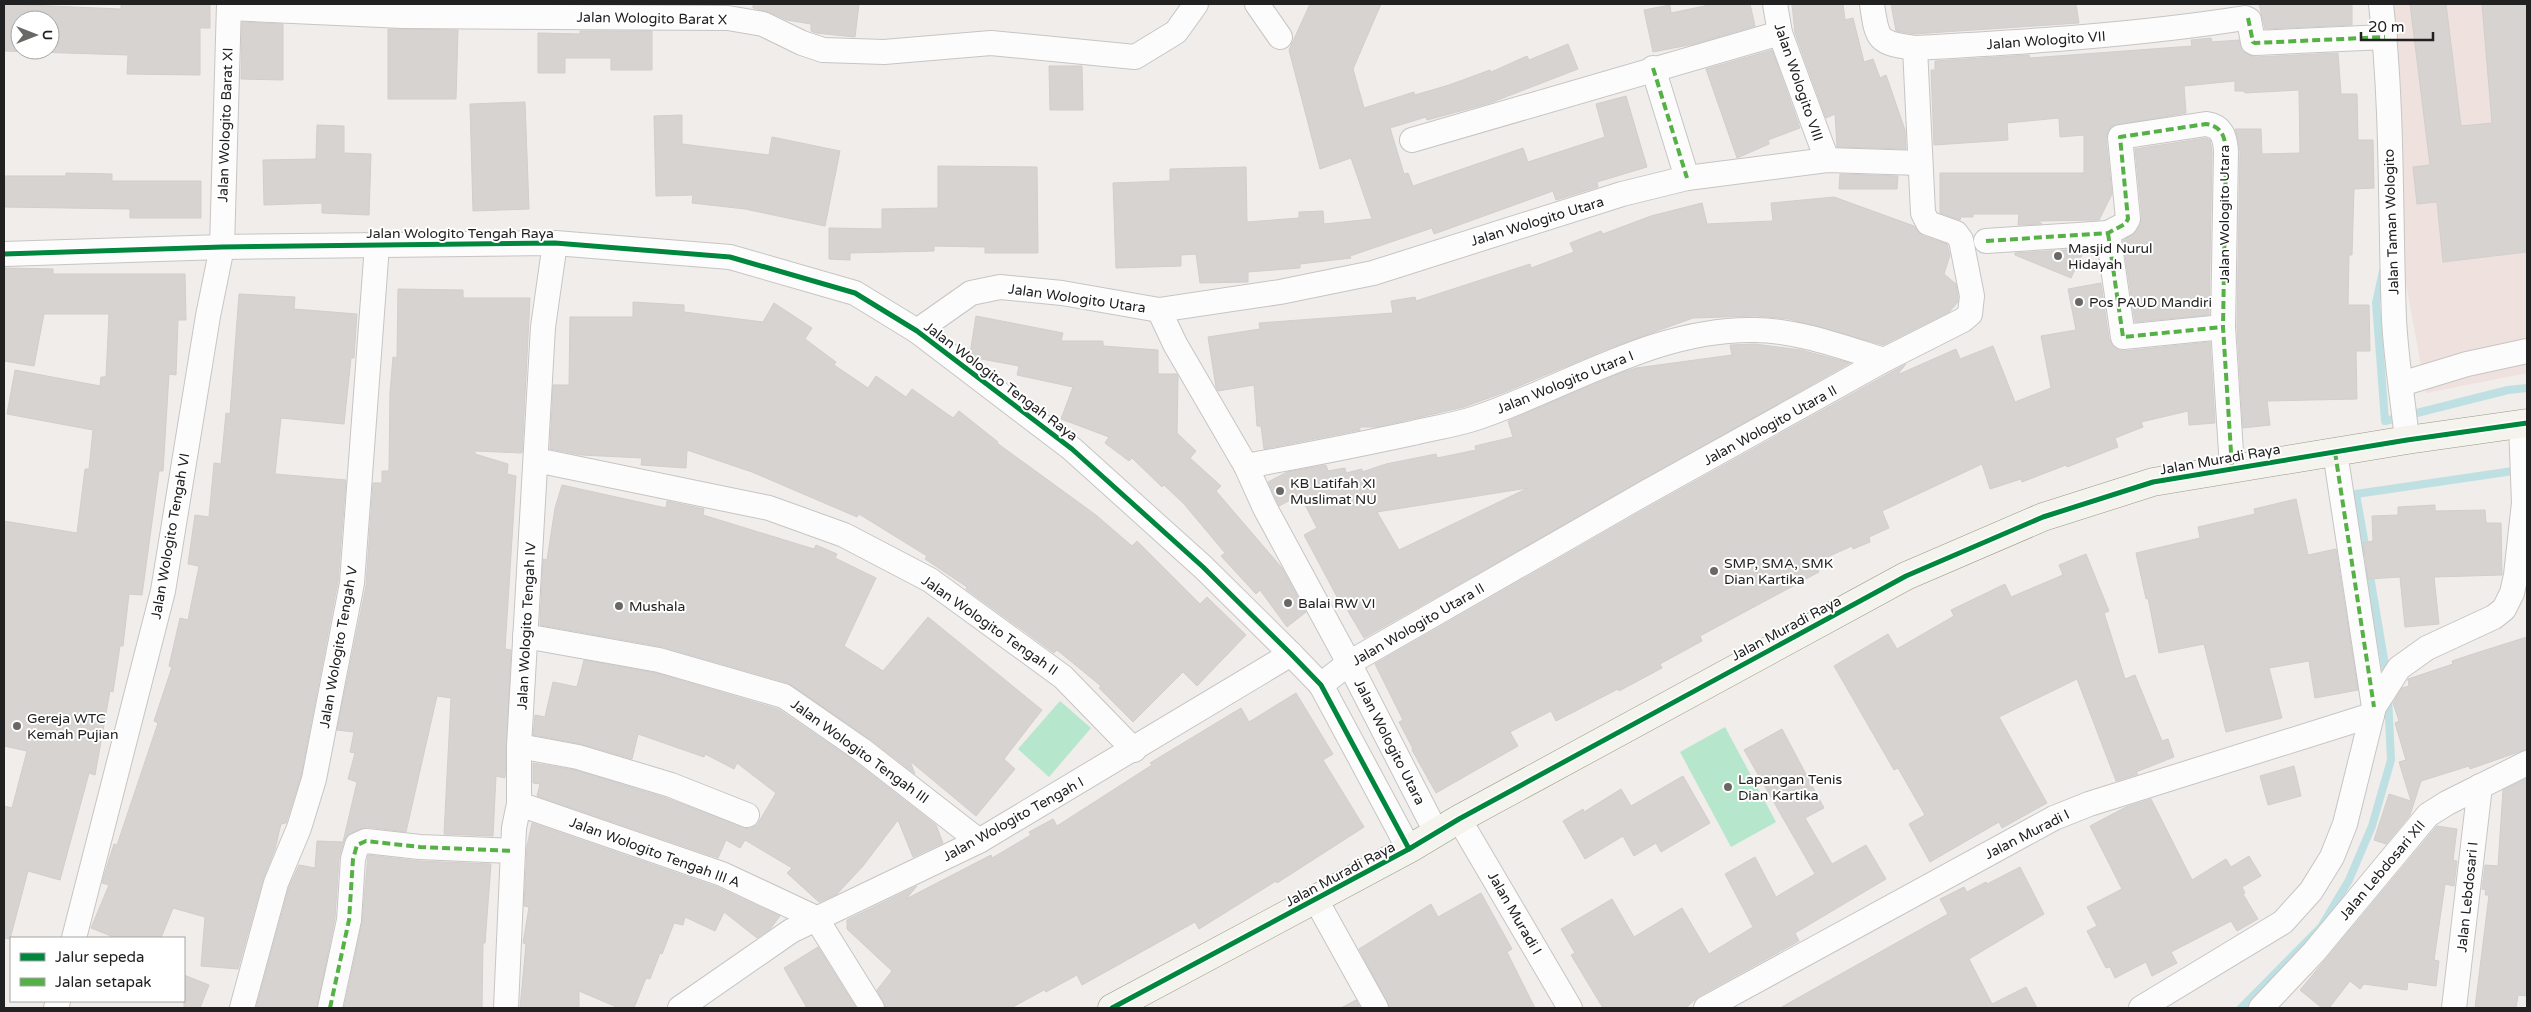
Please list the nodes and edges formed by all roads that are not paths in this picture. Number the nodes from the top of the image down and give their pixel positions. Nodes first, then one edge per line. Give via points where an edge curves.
1 (1196, 4) edge
2 (1257, 4) edge
3 (1774, 4) edge
4 (1872, 4) edge
5 (2381, 4) edge
6 (229, 6) edge
7 (1780, 33) junction
8 (1280, 37) dead end
9 (2385, 37) junction
10 (1915, 48) junction
11 (1653, 68) junction
12 (1412, 140) dead end
13 (1827, 160) junction
14 (1920, 163) junction
15 (1686, 178) junction
16 (2108, 233) junction
17 (1986, 241) dead end
18 (555, 243) junction
19 (377, 245) junction
20 (222, 246) junction
21 (4, 254) edge
22 (1159, 310) junction
23 (2223, 327) junction
24 (917, 331) junction
25 (2522, 347) edge
26 (1884, 360) junction
27 (2404, 410) junction
28 (2524, 424) edge
29 (2335, 452) junction
30 (536, 460) junction
31 (1246, 466) junction
32 (2232, 468) junction
33 (526, 636) junction
34 (1291, 654) junction
35 (1350, 663) junction
36 (1321, 685) junction
37 (2377, 704) junction
38 (519, 746) junction
39 (1134, 750) junction
40 (2527, 763) edge
41 (2480, 786) junction
42 (519, 804) junction
43 (747, 816) dead end
44 (1448, 825) junction
45 (979, 840) junction
46 (1409, 849) junction
47 (513, 851) junction
48 (1316, 900) junction
49 (816, 918) junction
50 (74, 937) edge
51 (242, 1008) edge
52 (330, 1008) edge
53 (506, 1008) edge
54 (680, 1008) edge
55 (872, 1008) edge
56 (1112, 1008) edge
57 (1376, 1008) edge
58 (1570, 1008) edge
59 (1706, 1008) edge
60 (2140, 1008) edge
61 (2261, 1008) edge
62 (2454, 1008) edge

1 - 6 street, Jalan Wologito Barat X via 1176,32 1135,57 991,43 884,52 823,50 763,24 728,18 403,16
2 - 8 street
3 - 7 street, Jalan Wologito VIII
4 - 10 street, Jalan Wologito VII via 1875,28 1882,40 1890,45
5 - 9 street, Jalan Taman Wologito
6 - 20 street, Jalan Wologito Barat XI
7 - 11 street
7 - 13 street, Jalan Wologito VIII
9 - 10 street, Jalan Wologito VII via 2255,43 2248,18 2084,38
9 - 27 street, Jalan Taman Wologito via 2394,322
10 - 14 street, Jalan Wologito Utara II
11 - 12 street
11 - 15 street
13 - 14 street, Jalan Wologito Utara
13 - 15 street, Jalan Wologito Utara
14 - 26 street, Jalan Wologito Utara II via 1923,213 1928,223 1956,233 1961,240 1972,306 1970,314 1962,320
15 - 22 street, Jalan Wologito Utara via 1613,197 1373,273 1280,292
16 - 17 street
16 - 23 street via 2123,337
16 - 23 street, Jalan Wologito Utara via 2128,220 2120,137 2215,125 2221,131 2226,151
18 - 19 street, Jalan Wologito Tengah Raya
18 - 24 street, Jalan Wologito Tengah Raya via 730,257 855,293
18 - 30 street, Jalan Wologito Tengah IV via 543,327
19 - 20 street, Jalan Wologito Tengah Raya
19 - 51 street, Jalan Wologito Tengah V via 352,583 314,779 299,828 276,883
20 - 21 street, Jalan Wologito Tengah Raya
20 - 50 street, Jalan Wologito Tengah VI via 163,591
22 - 24 street, Jalan Wologito Utara via 1000,286 971,293
22 - 31 street, Jalan Wologito Utara via 1175,344
23 - 32 street, Jalan Wologito Utara
24 - 34 street, Jalan Wologito Tengah Raya via 1072,449 1203,567
25 - 27 street
26 - 31 street, Jalan Wologito Utara I via 1838,346 1756,330 1702,335 1657,344 1474,419
26 - 35 street, Jalan Wologito Utara II
27 - 28 street, Jalan Muradi Raya
27 - 29 street, Jalan Muradi Raya
28 - 37 street via 2524,502 2516,575 2504,609 2494,617 2427,648 2399,668
29 - 32 street, Jalan Muradi Raya
29 - 37 street
30 - 33 street, Jalan Wologito Tengah IV
30 - 39 street, Jalan Wologito Tengah II via 769,508 844,535 930,580 1063,677
31 - 35 street, Jalan Wologito Utara via 1265,508
32 - 44 street, Jalan Muradi Raya via 2153,482 2095,500 2043,518 1906,576
33 - 38 street, Jalan Wologito Tengah IV
33 - 45 street, Jalan Wologito Tengah III via 659,660 784,696 862,750
34 - 36 street, Jalan Wologito Tengah Raya
34 - 39 street, Jalan Wologito Tengah I
35 - 36 street, Jalan Wologito Utara II
35 - 44 street, Jalan Wologito Utara
36 - 46 street, Jalan Wologito Tengah Raya
37 - 59 street, Jalan Muradi I via 2054,818
37 - 60 street via 2345,824 2332,858 2310,891 2283,922
38 - 42 street, Jalan Wologito Tengah IV
38 - 43 street via 578,756 670,785
39 - 45 street, Jalan Wologito Tengah I
40 - 41 street, Jalan Lebdosari XII
41 - 61 street, Jalan Lebdosari XII via 2428,816 2314,952
41 - 62 street, Jalan Lebdosari I
42 - 47 street, Jalan Wologito Tengah IV
42 - 49 street, Jalan Wologito Tengah III A via 722,874
44 - 46 street, Jalan Muradi Raya
44 - 58 street, Jalan Muradi I
45 - 49 street, Jalan Wologito Tengah I
46 - 48 street, Jalan Muradi Raya
47 - 52 street via 420,847 366,840 357,845 349,920
47 - 53 street, Jalan Wologito Tengah IV
48 - 56 street, Jalan Muradi Raya
48 - 57 street
49 - 54 street, Jalan Wologito Tengah I via 791,930
49 - 55 street

